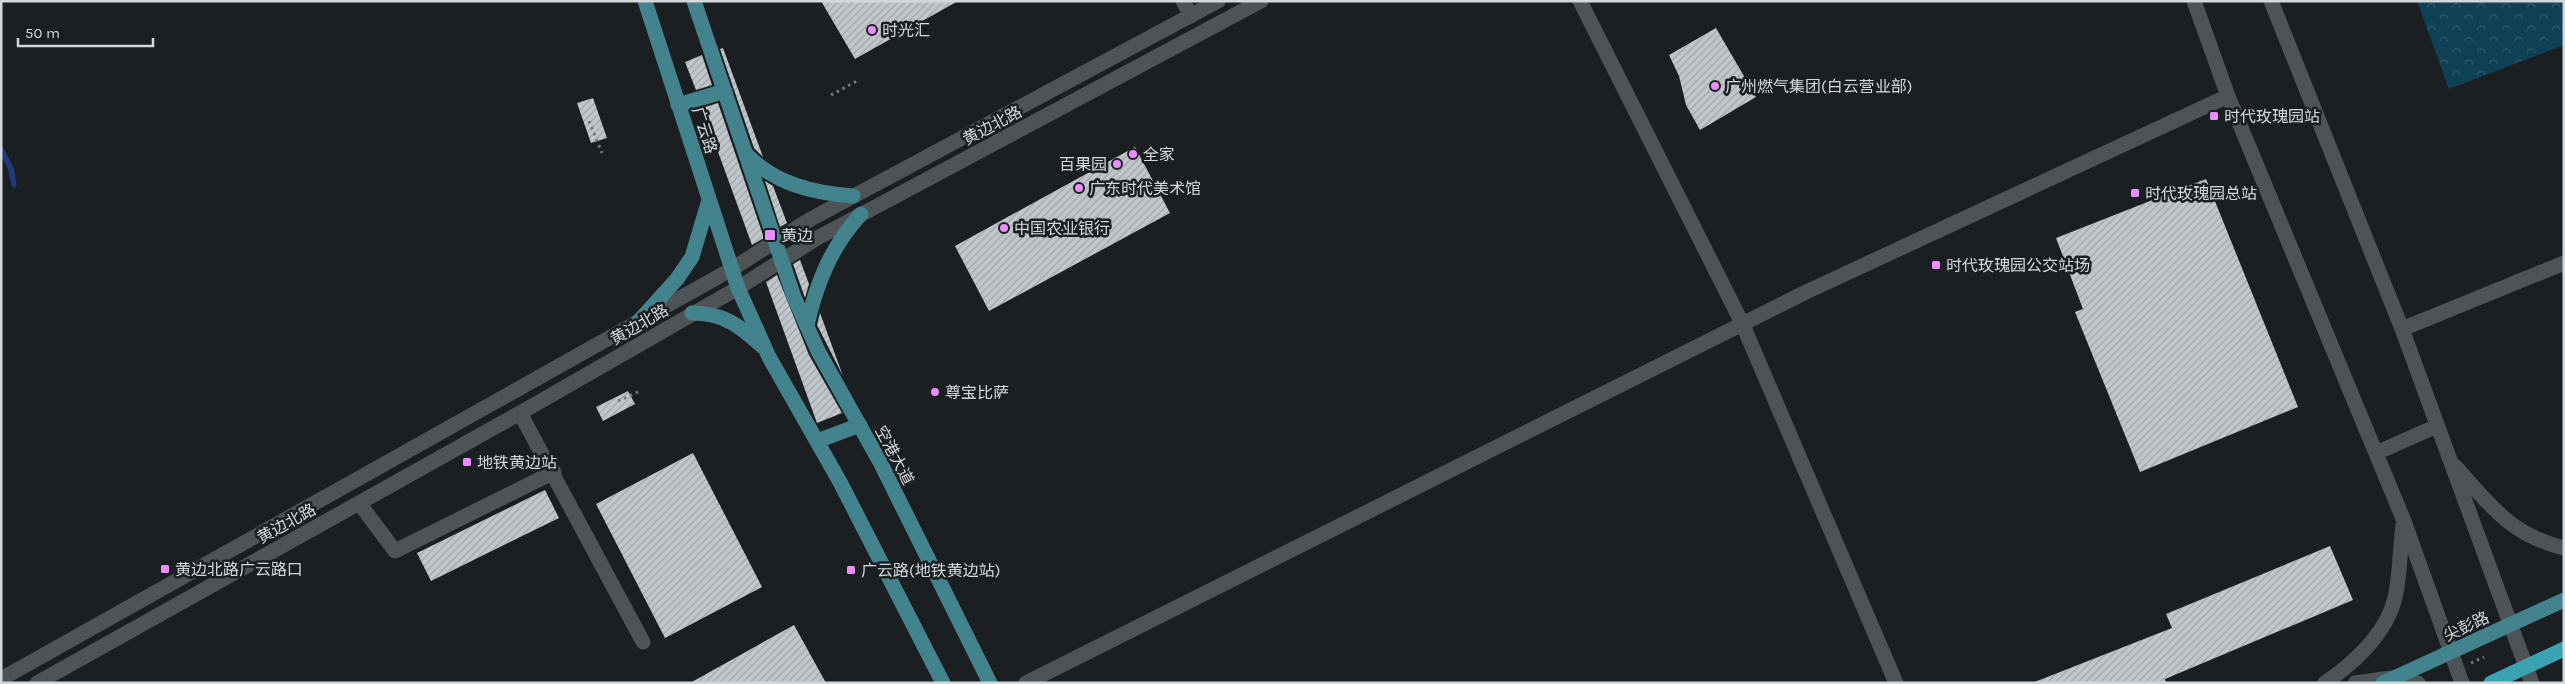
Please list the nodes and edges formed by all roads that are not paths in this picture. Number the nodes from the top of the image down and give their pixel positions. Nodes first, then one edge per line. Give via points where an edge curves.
1 (645, 1) edge
2 (694, 1) edge
3 (1182, 1) edge
4 (1218, 1) edge
5 (1260, 1) edge
6 (1580, 1) edge
7 (2194, 1) edge
8 (2271, 1) edge
9 (1191, 16) junction
10 (725, 91) junction
11 (2228, 96) junction
12 (678, 105) junction
13 (746, 154) junction
14 (853, 196) junction
15 (709, 200) junction
16 (861, 214) junction
17 (775, 241) junction
18 (781, 260) junction
19 (2564, 263) edge
20 (732, 269) junction
21 (738, 288) junction
22 (692, 314) junction
23 (639, 321) junction
24 (1742, 323) junction
25 (807, 325) junction
26 (2402, 329) junction
27 (766, 350) junction
28 (520, 413) junction
29 (860, 425) junction
30 (2437, 426) junction
31 (817, 441) junction
32 (2376, 453) junction
33 (2449, 460) junction
34 (554, 472) junction
35 (359, 503) junction
36 (2404, 521) junction
37 (2564, 548) edge
38 (2564, 600) edge
39 (643, 642) dead end
40 (2564, 649) edge
41 (1, 679) edge
42 (37, 683) edge
43 (943, 683) edge
44 (990, 683) edge
45 (1026, 683) edge
46 (1896, 683) edge
47 (2325, 683) edge
48 (2355, 683) edge
49 (2384, 683) edge
50 (2418, 683) edge
51 (2462, 683) edge
52 (2491, 683) edge
53 (2532, 683) edge

1 - 12 main road, 广云路
2 - 10 main road, 广云路
3 - 9 street
4 - 9 street, 黄边北路
5 - 16 street, 黄边北路
6 - 24 street
7 - 11 street
8 - 26 street
9 - 14 street, 黄边北路
10 - 12 main road
10 - 13 main road, 广云路
11 - 24 street
11 - 32 street
12 - 15 main road, 广云路
13 - 14 main road via 792,184 816,193
13 - 17 main road, 广云路
14 - 17 street, 黄边北路
15 - 20 main road, 广云路
15 - 23 main road via 692,257
16 - 18 street, 黄边北路
16 - 25 main road via 825,265
17 - 18 main road, 空港大道
17 - 20 street, 黄边北路
18 - 21 street, 黄边北路
18 - 25 main road, 空港大道
19 - 26 street
20 - 21 main road, 广云路
20 - 23 street, 黄边北路
21 - 22 street, 黄边北路
21 - 27 main road
22 - 27 main road via 710,313 727,319
22 - 28 street, 黄边北路
23 - 41 street, 黄边北路
24 - 45 street
24 - 46 street
25 - 29 main road, 空港大道
26 - 30 street
27 - 31 main road
28 - 34 street
28 - 35 street, 黄边北路
29 - 31 main road
29 - 44 main road, 空港大道
30 - 32 street
30 - 33 street
31 - 43 main road
32 - 36 street
33 - 37 street via 2503,519 2518,530
33 - 53 street
34 - 35 street via 396,550
34 - 39 street
35 - 42 street, 黄边北路
36 - 47 street via 2394,599 2382,628 2342,672
36 - 51 street
38 - 49 main road, 尖彭路
40 - 52 highway
48 - 50 street via 2391,678

